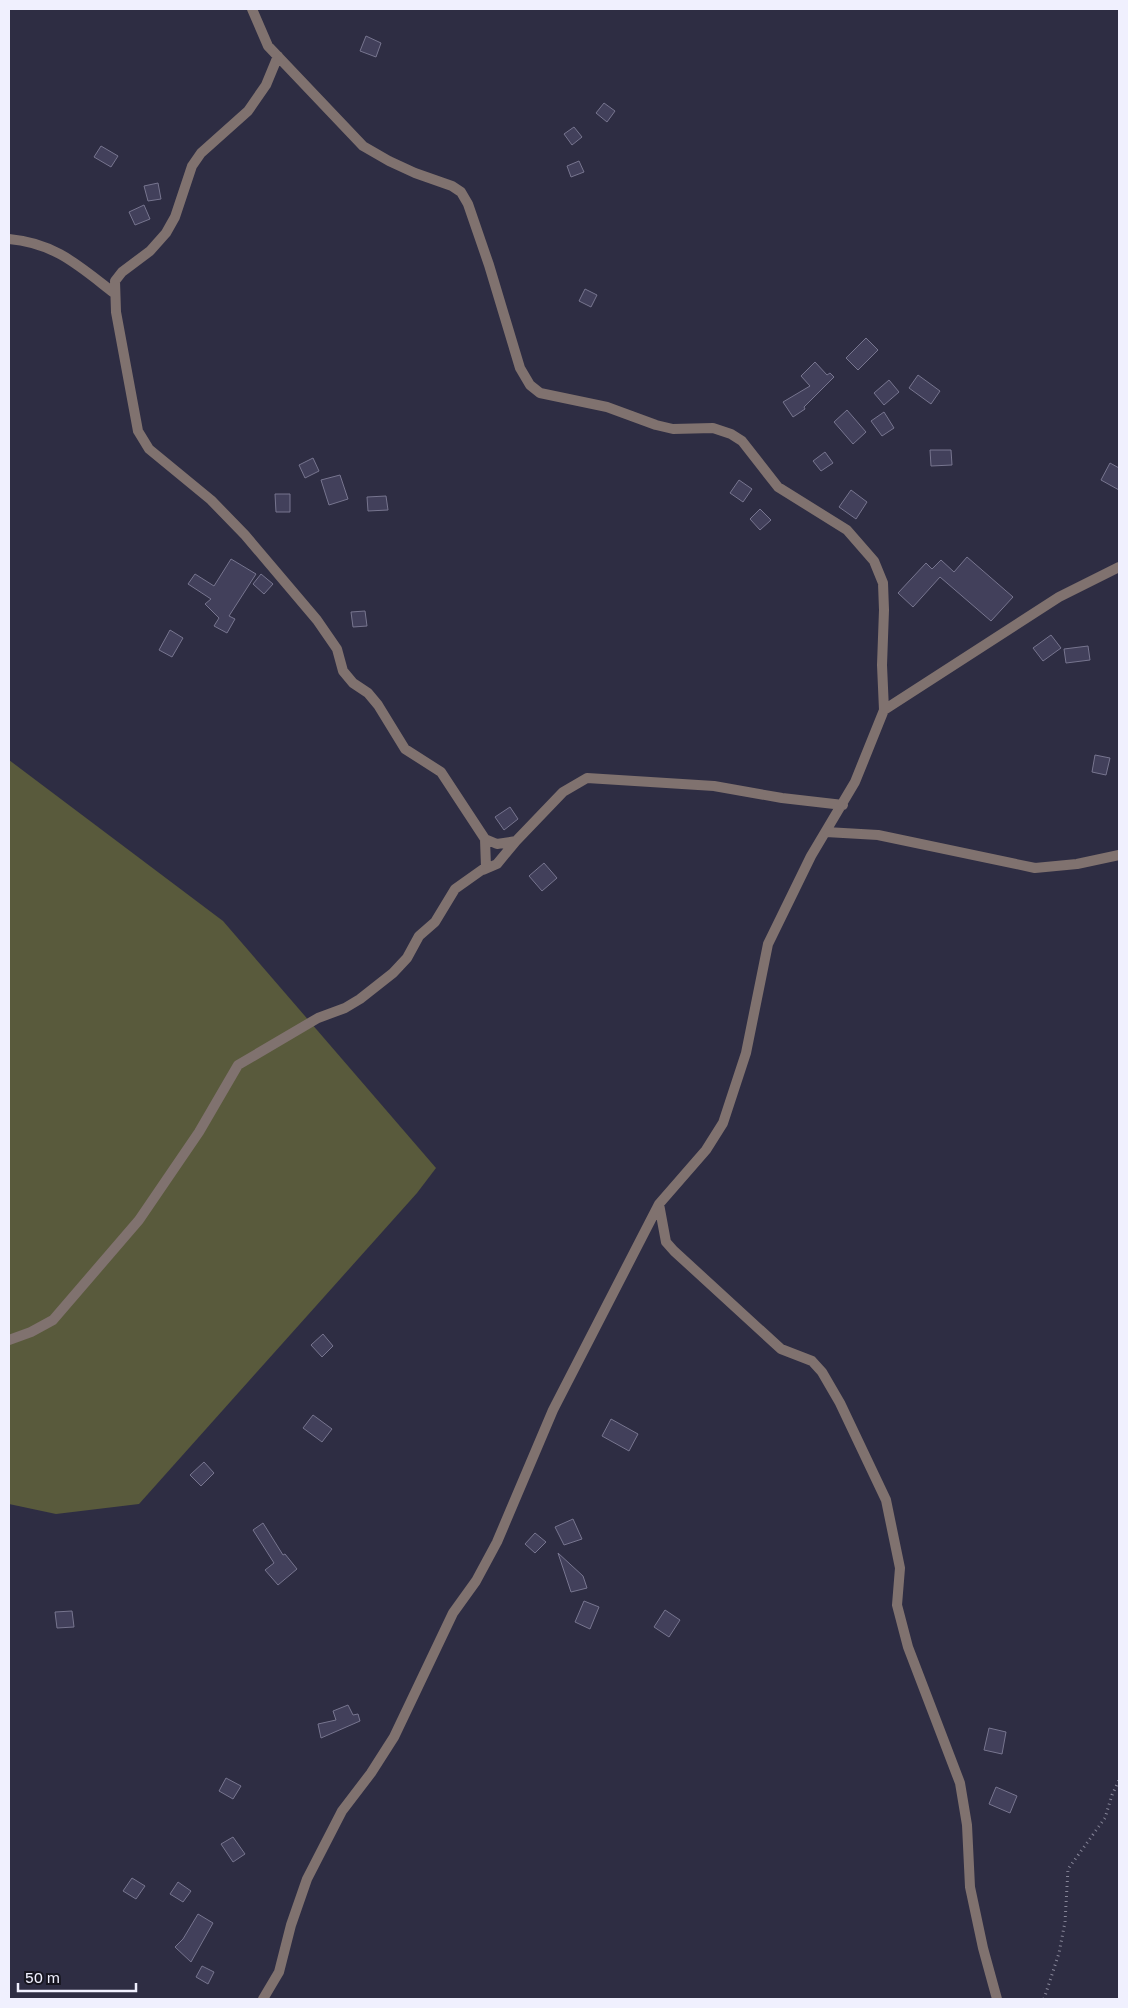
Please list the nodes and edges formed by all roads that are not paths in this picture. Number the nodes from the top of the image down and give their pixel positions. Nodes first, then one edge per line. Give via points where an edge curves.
1 (252, 9) edge
2 (278, 56) junction
3 (9, 239) edge
4 (114, 293) junction
5 (1119, 567) edge
6 (884, 710) junction
7 (843, 805) junction
8 (826, 832) junction
9 (485, 839) junction
10 (516, 841) junction
11 (1119, 855) edge
12 (483, 870) junction
13 (659, 1204) junction
14 (9, 1340) edge
15 (263, 1999) edge
16 (997, 1999) edge

1 - 2 street via 268,46
2 - 4 street via 266,85 248,111 201,153 192,166 175,217 166,233 150,251 122,272 115,281
2 - 6 street via 363,146 389,161 461,192 490,265 520,368 530,385 540,392 607,407 656,425 673,429 713,428 731,434 742,441 778,487 847,530 874,561 883,583
3 - 4 street via 23,239 44,246 73,262
4 - 9 street via 138,430 149,449 211,500 245,535 323,627 337,649 343,671 378,705 405,749 441,772
5 - 6 street via 1059,598
6 - 7 street
7 - 8 street
7 - 10 street via 714,786 587,778 563,792
8 - 11 street via 878,835 1035,868
8 - 13 street via 768,944 746,1053 723,1123 706,1150
9 - 10 street via 497,844
9 - 12 street via 487,861
10 - 12 street via 497,864
12 - 14 street via 461,883 435,922 419,936 407,958 393,973 345,1008 318,1018 238,1065 200,1132 140,1220 53,1320
13 - 15 street via 553,1410 497,1542 476,1581 453,1613 394,1737 372,1773 342,1811 306,1880 279,1972
13 - 16 street via 666,1242 674,1251 781,1349 812,1361 822,1372 886,1500 900,1568 897,1604 908,1647 960,1783 967,1825 970,1887

